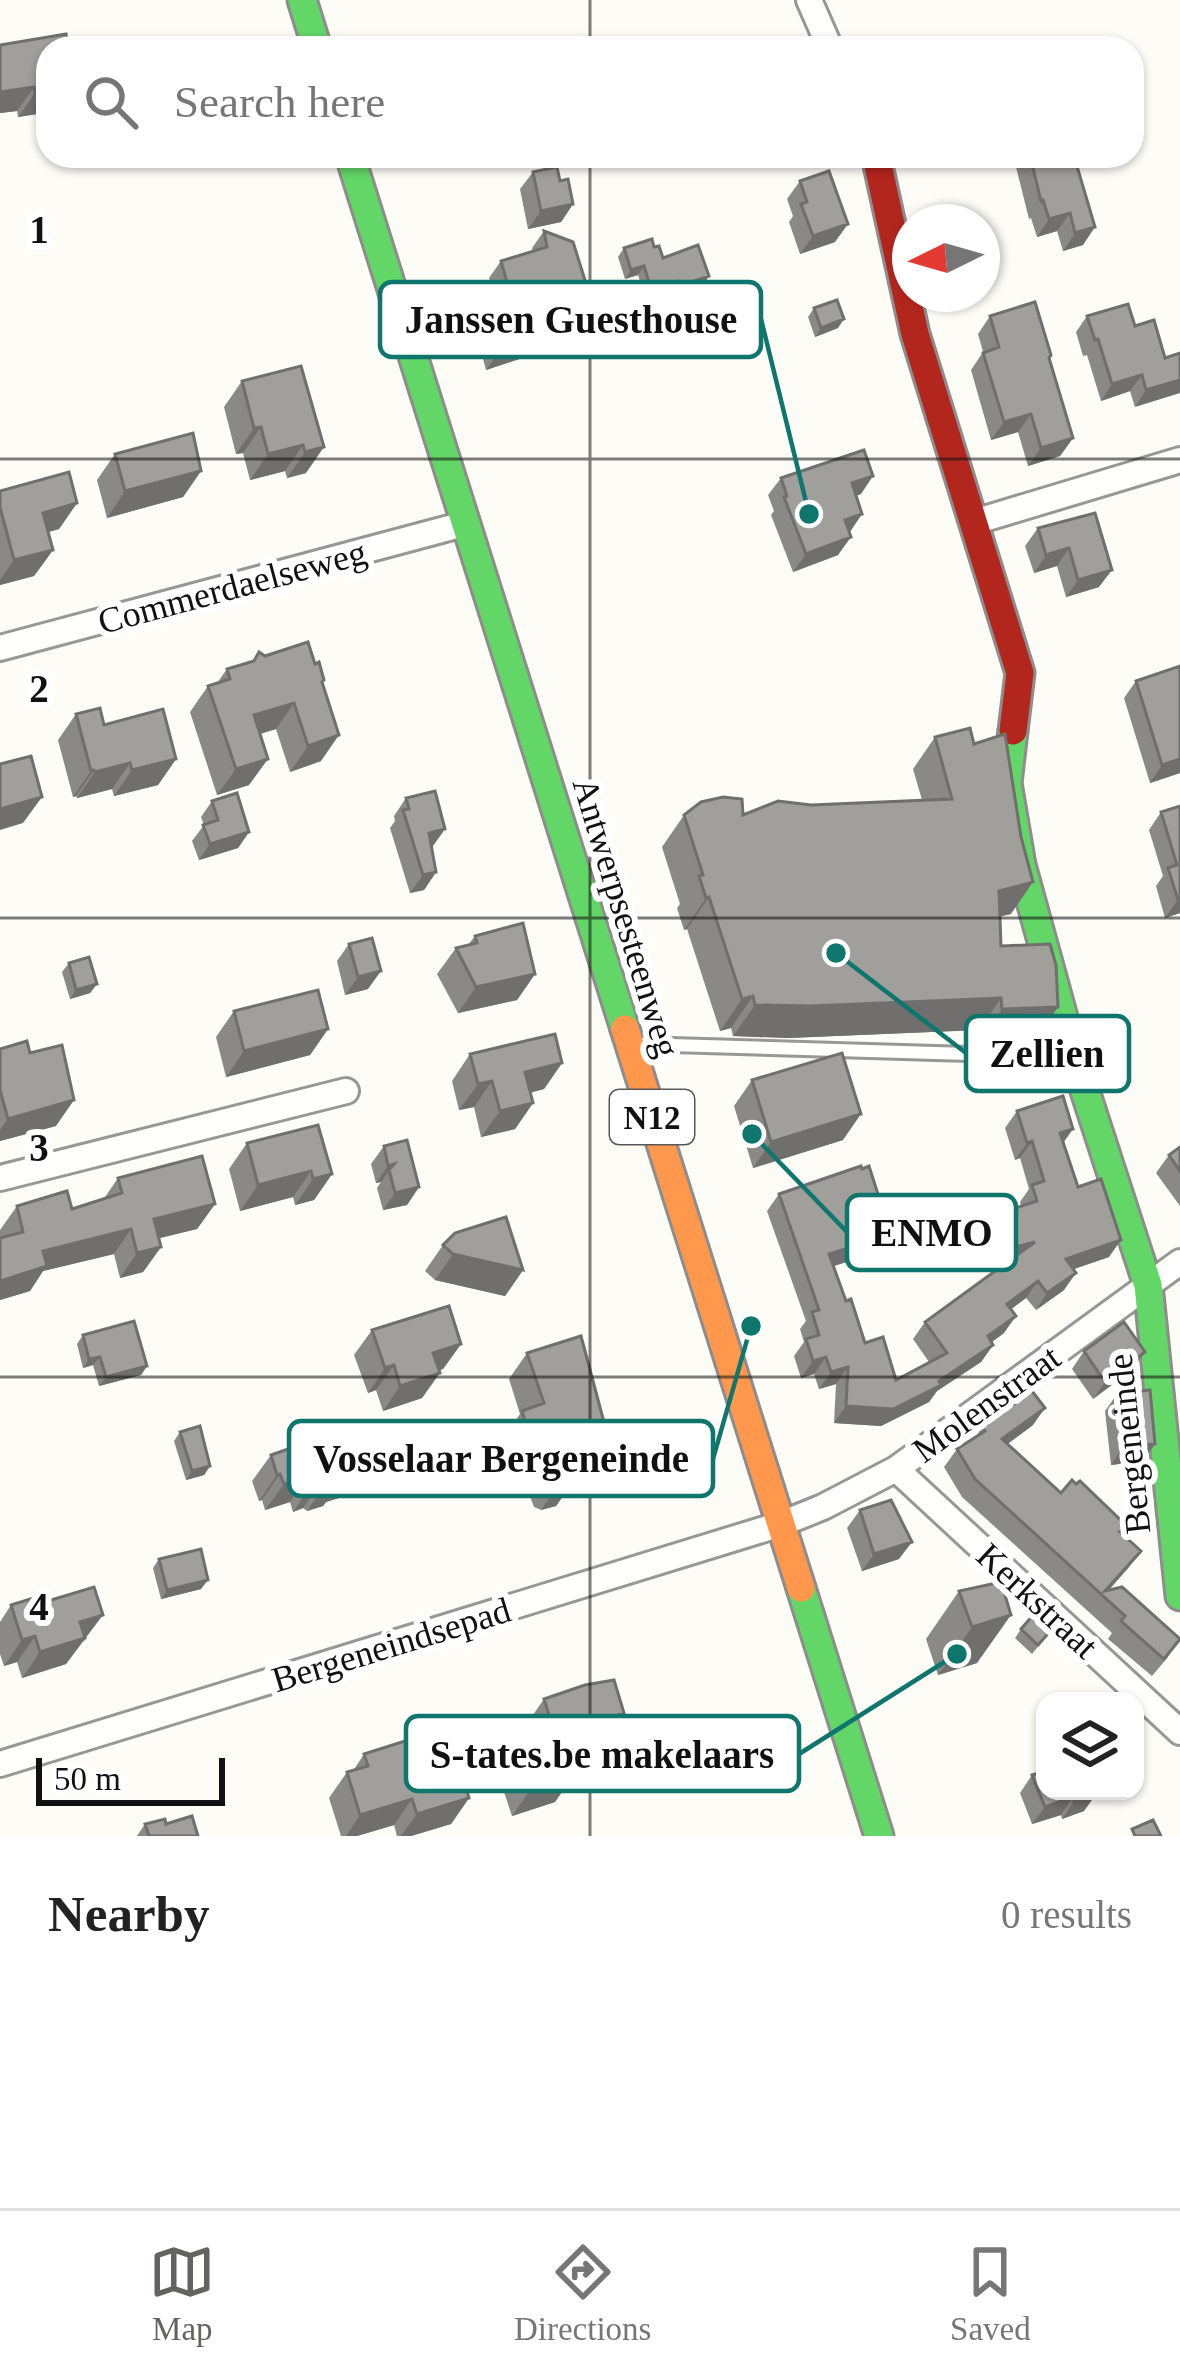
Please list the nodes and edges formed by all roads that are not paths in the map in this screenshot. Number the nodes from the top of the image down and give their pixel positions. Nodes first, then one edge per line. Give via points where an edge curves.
1 (302, 0) edge
2 (809, 0) edge
3 (313, 36) edge
4 (825, 36) edge
5 (354, 168) edge
6 (879, 168) edge
7 (1180, 460) edge
8 (974, 522) junction
9 (464, 524) junction
10 (0, 648) edge
11 (629, 1044) junction
12 (1074, 1057) junction
13 (346, 1091) dead end
14 (0, 1178) edge
15 (1180, 1262) edge
16 (1148, 1285) junction
17 (896, 1468) junction
18 (781, 1524) junction
19 (1180, 1596) edge
20 (1180, 1732) edge
21 (0, 1764) edge
22 (879, 1836) edge

1 - 3 main road
2 - 4 street
5 - 9 main road, Antwerpsesteenweg / N12
6 - 8 main road, Bergeneinde via 915,334
7 - 8 street
8 - 12 main road, Bergeneinde via 1021,673 1007,783
9 - 10 street, Commerdaelseweg
9 - 11 main road, Antwerpsesteenweg / N12
11 - 12 lane
11 - 18 main road, Antwerpsesteenweg / N12
12 - 16 main road, Bergeneinde
13 - 14 street
15 - 16 street, Molenstraat
16 - 17 street, Molenstraat
16 - 19 main road, Bergeneinde
17 - 18 street, Molenstraat
17 - 20 street, Kerkstraat
18 - 21 street, Bergeneindsepad
18 - 22 main road, Antwerpsesteenweg / N12

